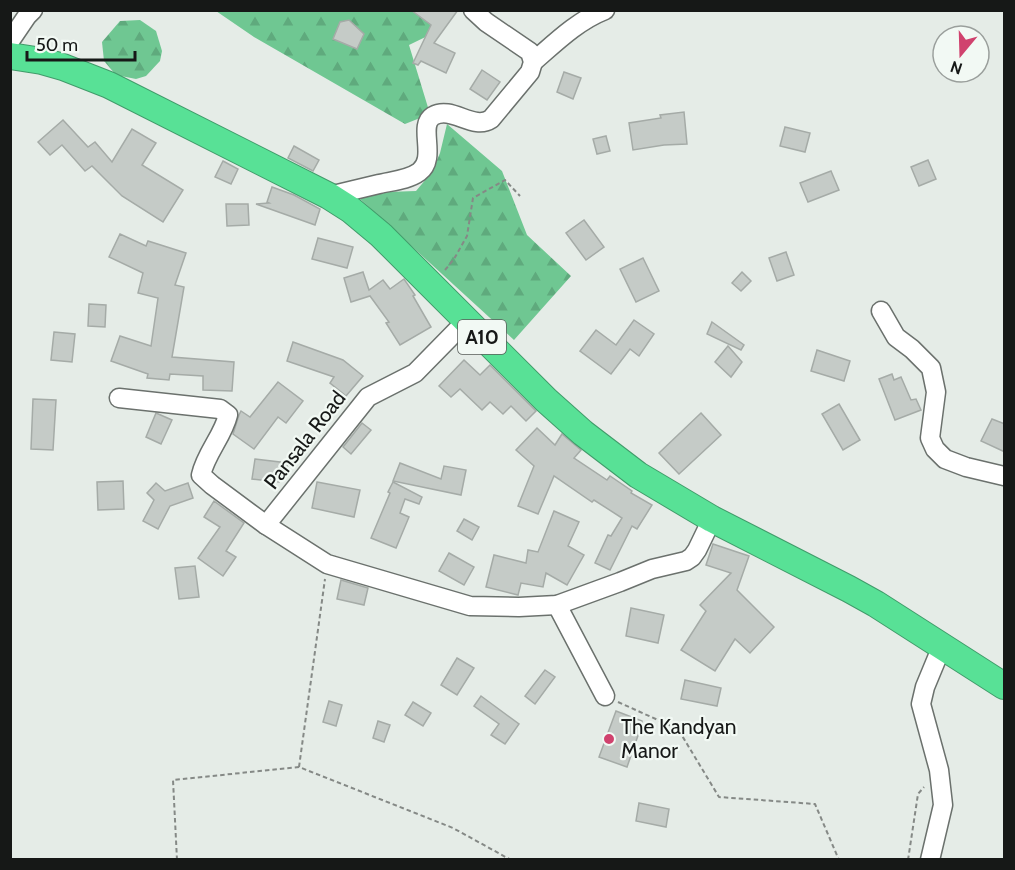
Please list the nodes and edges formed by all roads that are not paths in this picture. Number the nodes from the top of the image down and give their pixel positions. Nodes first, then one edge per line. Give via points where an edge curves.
1 (33, 10) edge
2 (473, 10) edge
3 (605, 10) edge
4 (10, 41) edge
5 (10, 56) edge
6 (533, 62) junction
7 (329, 196) junction
8 (881, 311) dead end
9 (466, 321) junction
10 (119, 399) dead end
11 (1005, 476) edge
12 (712, 519) junction
13 (266, 525) junction
14 (557, 605) junction
15 (942, 646) junction
16 (1005, 687) edge
17 (605, 696) road end
18 (930, 860) edge

1 - 4 street
2 - 6 street via 530,52
3 - 6 street via 576,26
5 - 7 highway, A10 via 63,67 109,85
6 - 7 street via 530,72 486,123 450,114 432,117 426,130 426,163 420,171
7 - 9 highway, A10 via 365,221
8 - 11 street via 896,337 931,368 936,392 930,438 935,449 945,459
9 - 12 highway, A10 via 583,433 638,475
9 - 13 street, Pansala Road via 415,372 368,397
10 - 13 street via 220,409 228,415 201,475
12 - 14 street via 697,550 686,561 652,569
12 - 15 highway, A10 via 849,589
13 - 14 street via 327,564 470,606
14 - 17 street
15 - 16 highway, A10
15 - 18 street via 921,704 939,770 943,805

